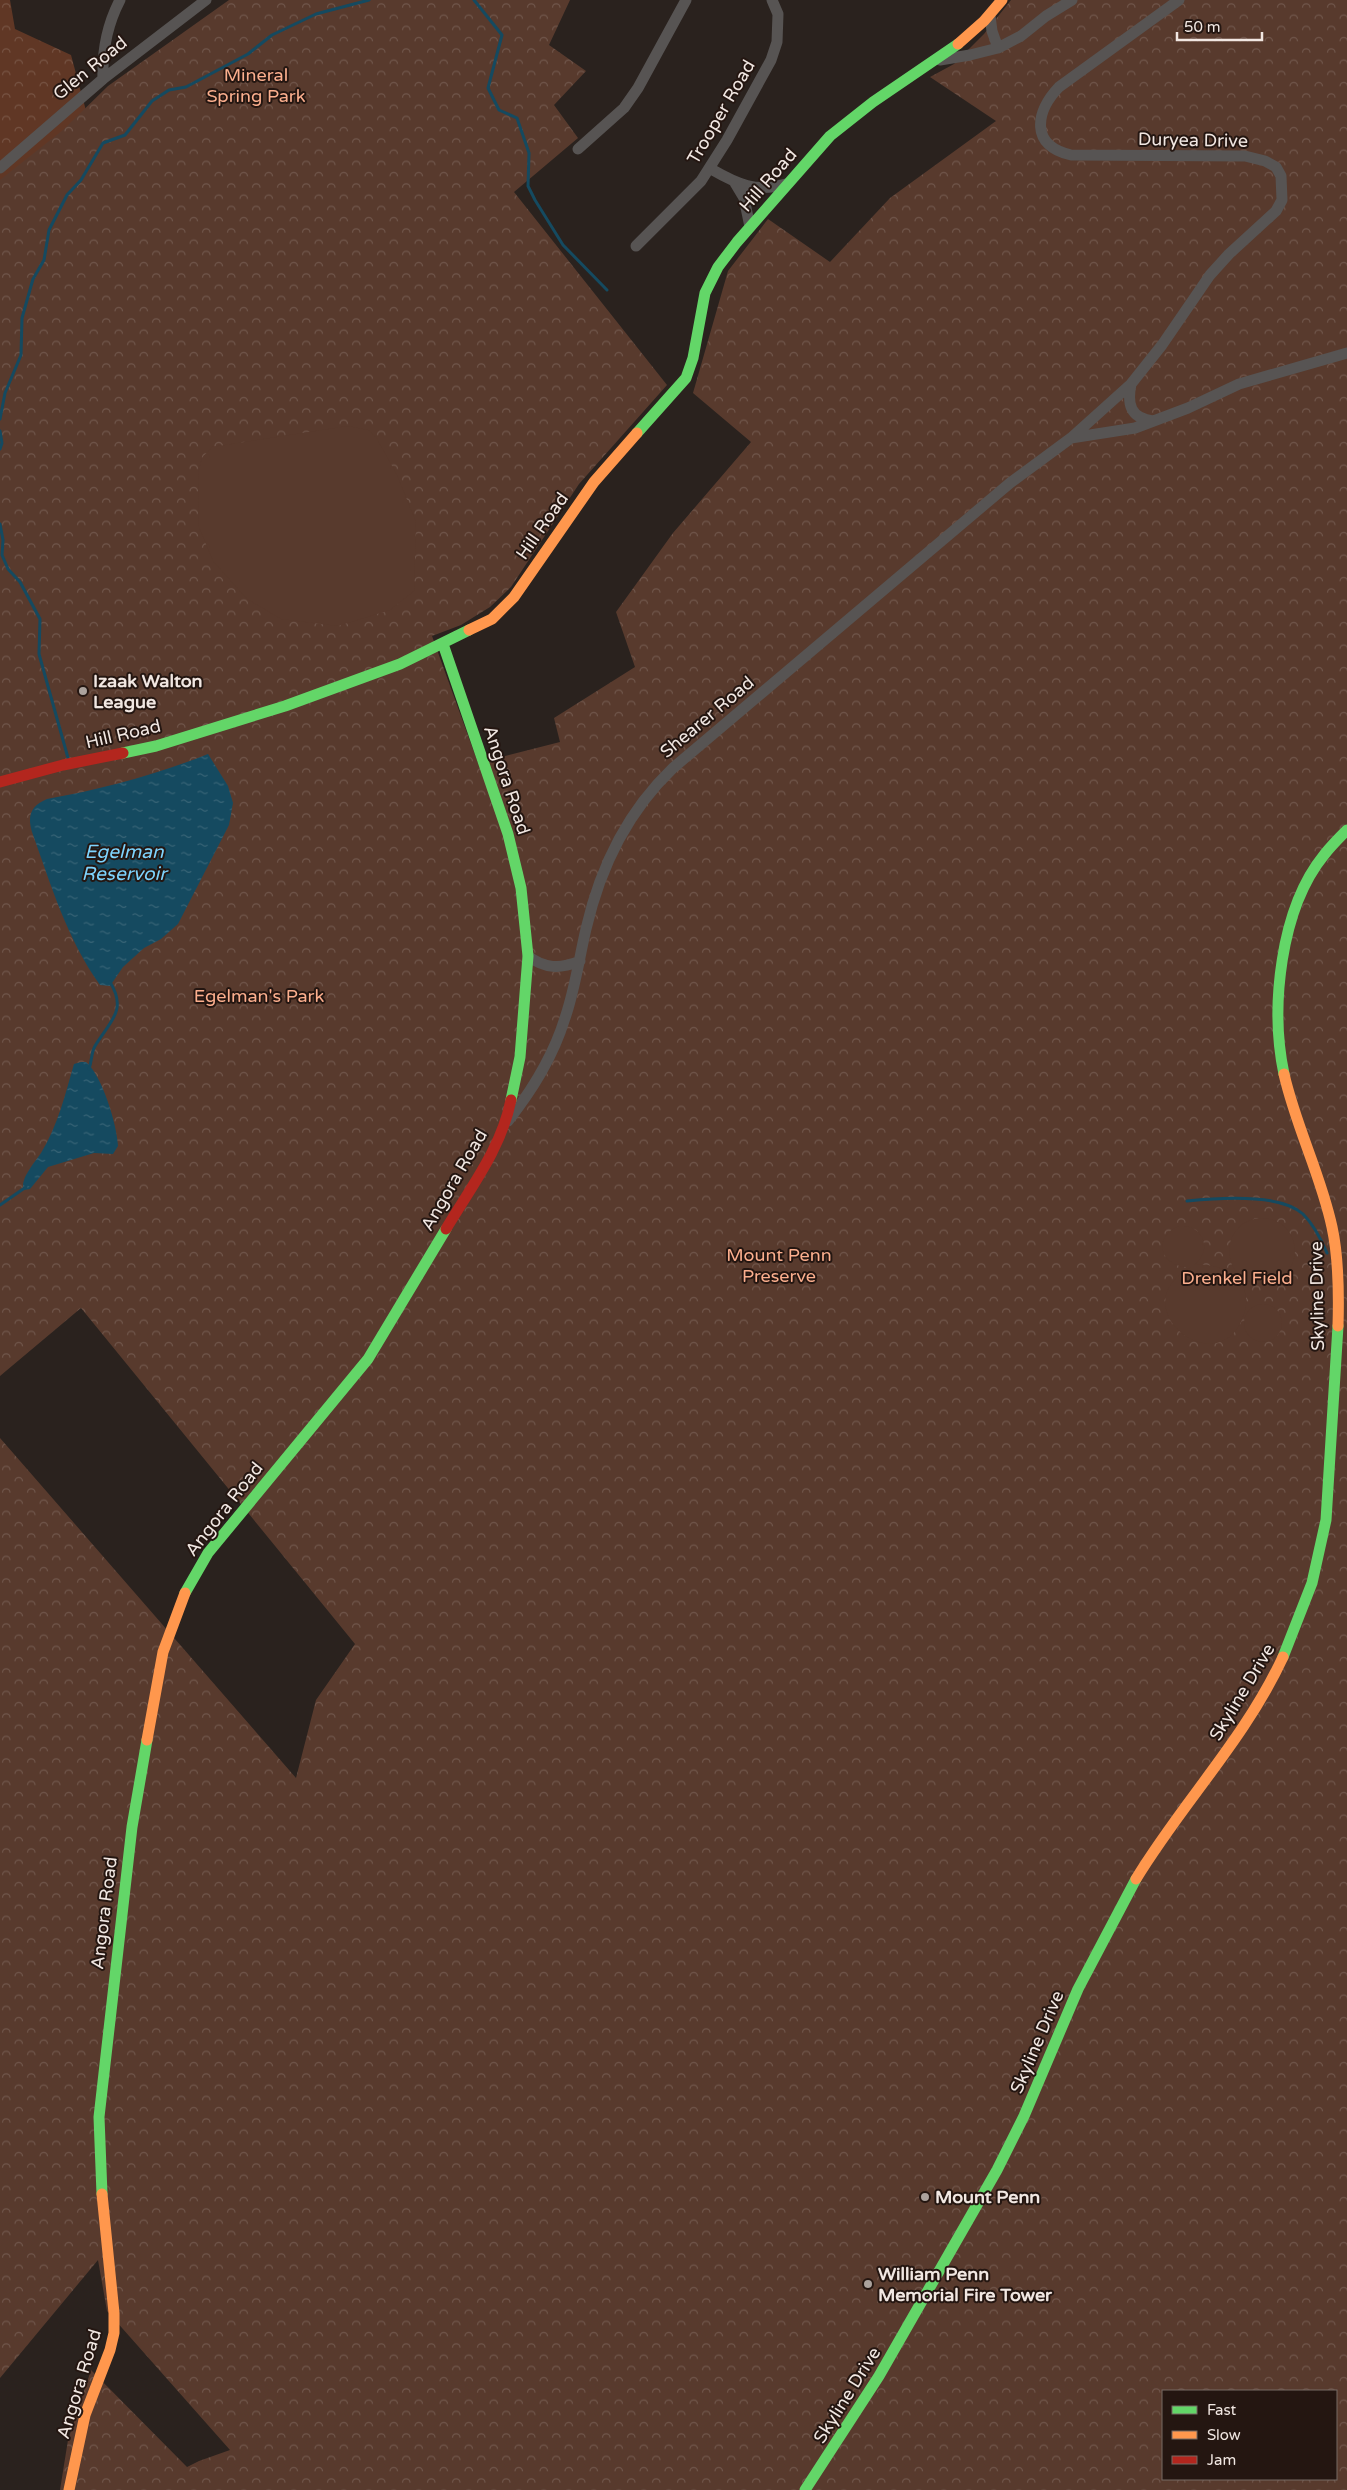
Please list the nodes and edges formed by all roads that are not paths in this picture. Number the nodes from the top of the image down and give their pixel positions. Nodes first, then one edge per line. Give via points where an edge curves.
1 (120, 0) edge
2 (206, 0) edge
3 (686, 0) edge
4 (772, 0) edge
5 (1002, 0) edge
6 (1072, 0) edge
7 (1177, 0) edge
8 (990, 16) junction
9 (998, 48) junction
10 (937, 60) junction
11 (103, 79) junction
12 (578, 149) dead end
13 (0, 168) edge
14 (711, 169) junction
15 (735, 183) junction
16 (787, 184) junction
17 (750, 227) junction
18 (636, 246) dead end
19 (1347, 353) edge
20 (1131, 384) junction
21 (1156, 421) junction
22 (1072, 438) junction
23 (443, 644) junction
24 (0, 782) edge
25 (1347, 830) edge
26 (528, 956) junction
27 (580, 961) junction
28 (506, 1124) junction
29 (69, 2490) edge
30 (805, 2490) edge

1 - 11 street via 107,33 102,58
2 - 11 street, Glen Road
3 - 12 street via 624,108
4 - 14 street, Trooper Road via 779,24 771,60
5 - 8 street, Hill Road
6 - 9 street, Hill Road
7 - 20 street, Duryea Drive via 1046,100 1040,124 1043,136 1051,147 1071,155 1245,156 1266,161 1282,176 1282,200 1266,222 1210,274
8 - 9 street
8 - 10 street, Hill Road
9 - 10 street, Hill Road
10 - 16 street, Hill Road via 828,137
11 - 13 street, Glen Road
14 - 15 street
14 - 18 street, Trooper Road
15 - 16 street via 772,188
15 - 17 street via 744,198
16 - 17 street, Hill Road
17 - 23 street, Hill Road via 708,287 702,302 693,361 686,378 594,482 507,605 492,619
19 - 21 street via 1239,384
20 - 21 street via 1130,407 1135,416
20 - 22 street, Duryea Drive
21 - 22 street via 1135,428
22 - 27 street, Shearer Road via 1010,483 663,777 633,814 611,854 592,903
23 - 24 street, Hill Road via 374,674 268,712 156,746
23 - 26 street, Angora Road via 514,859 524,907
25 - 30 street, Skyline Drive via 1316,865 1299,897 1288,932 1280,1008 1285,1081 1331,1225 1338,1294 1326,1520 1303,1614 1277,1670 1244,1727 1163,1836 1130,1890 1080,1985 1025,2115 996,2171 892,2357
26 - 27 street via 546,966 564,967
26 - 28 street, Angora Road via 523,1037
27 - 28 street, Shearer Road via 565,1020 544,1068
28 - 29 street, Angora Road via 482,1174 368,1359 208,1553 183,1597 169,1633 157,1675 132,1827 99,2117 103,2216 114,2334 85,2415

